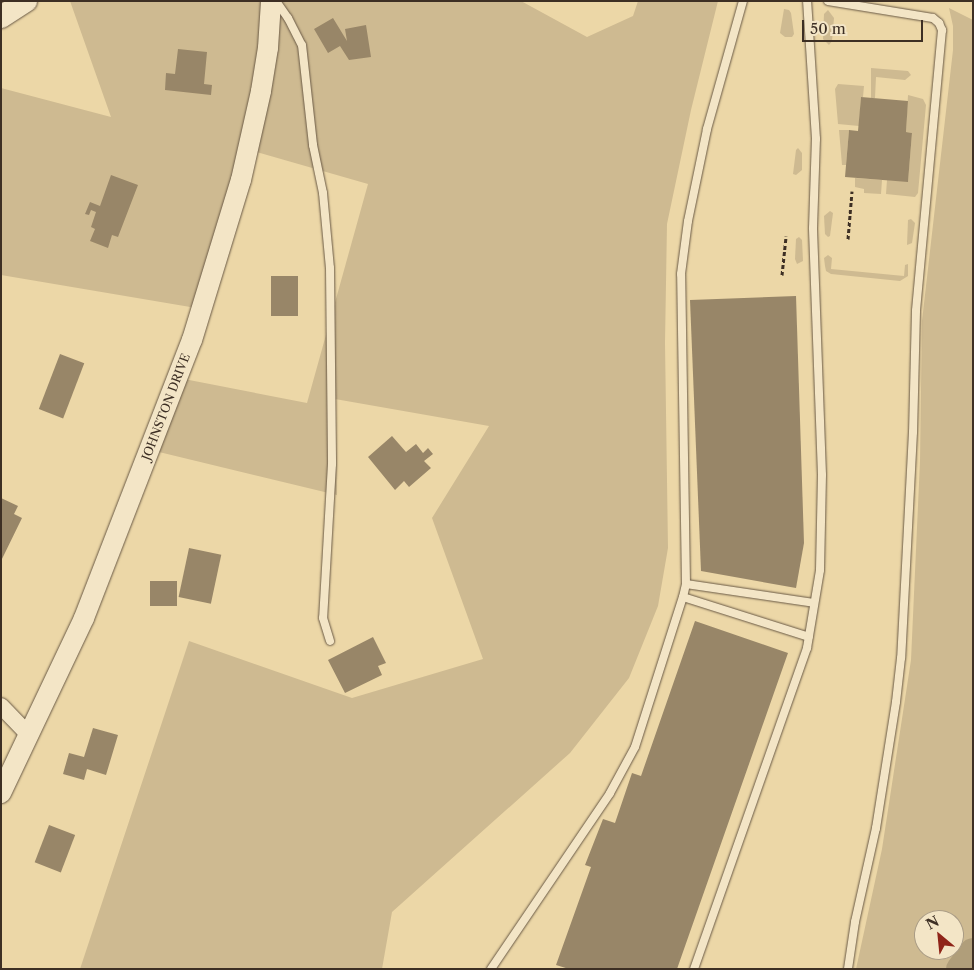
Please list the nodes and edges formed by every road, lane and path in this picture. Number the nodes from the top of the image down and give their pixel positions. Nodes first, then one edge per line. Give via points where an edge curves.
1 (26, 1) edge
2 (271, 1) edge
3 (276, 1) edge
4 (743, 1) edge
5 (807, 1) edge
6 (828, 1) edge
7 (1, 17) edge
8 (852, 191) dead end
9 (786, 236) dead end
10 (848, 239) dead end
11 (782, 274) dead end
12 (686, 584) junction
13 (683, 598) junction
14 (814, 604) junction
15 (809, 637) junction
16 (330, 641) dead end
17 (1, 706) edge
18 (29, 735) junction
19 (1, 793) edge
20 (492, 969) edge
21 (694, 969) edge
22 (848, 969) edge

1 - 7 main road
2 - 18 street, JOHNSTON DRIVE via 268,48 241,180 192,340 84,618
3 - 16 lane via 302,45 330,268 332,464 323,618
4 - 12 lane via 707,129 688,222 682,274
5 - 14 lane via 816,140 814,246 822,512 820,570
6 - 22 lane via 933,18 940,23 942,30 916,311 900,666 876,828
8 - 10 path
9 - 11 path
12 - 13 lane
12 - 14 lane
13 - 15 lane
13 - 20 lane via 635,747 610,792
14 - 15 lane
15 - 21 lane
17 - 18 street
18 - 19 street, JOHNSTON DRIVE

